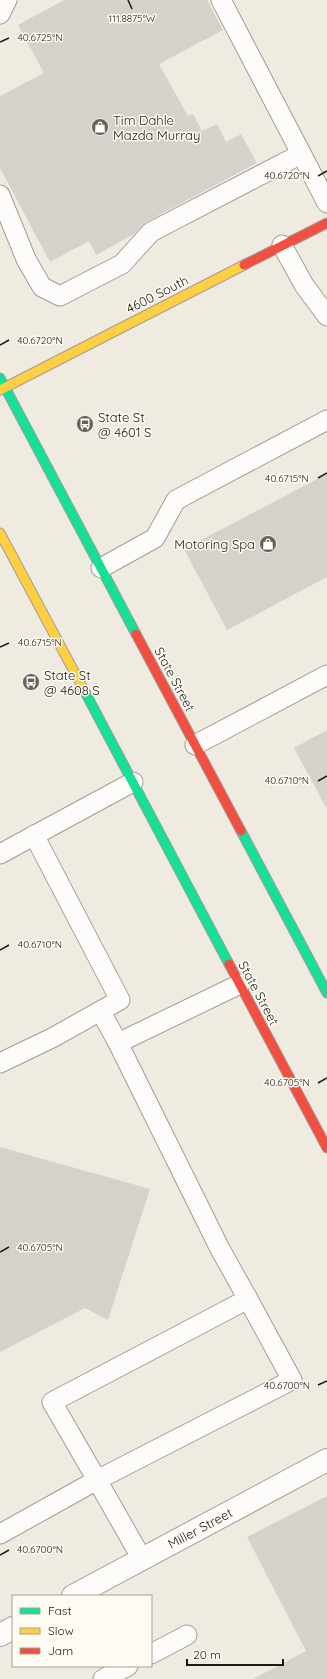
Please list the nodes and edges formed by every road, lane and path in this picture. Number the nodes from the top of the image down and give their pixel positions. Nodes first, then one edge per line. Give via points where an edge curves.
1 (7, 0) edge
2 (221, 0) edge
3 (0, 14) edge
4 (301, 154) junction
5 (0, 195) edge
6 (327, 203) edge
7 (327, 223) edge
8 (282, 245) junction
9 (327, 316) edge
10 (0, 378) edge
11 (3, 389) edge
12 (327, 420) edge
13 (0, 533) edge
14 (102, 568) junction
15 (327, 675) edge
16 (195, 746) junction
17 (133, 782) junction
18 (34, 836) junction
19 (0, 854) edge
20 (240, 984) junction
21 (327, 993) edge
22 (101, 1012) junction
23 (118, 1043) junction
24 (0, 1063) edge
25 (327, 1148) edge
26 (248, 1299) junction
27 (327, 1460) edge
28 (97, 1480) junction
29 (0, 1534) edge
30 (142, 1559) junction
31 (75, 1595) edge
32 (12, 1629) edge
33 (0, 1635) edge
34 (187, 1635) dead end
35 (152, 1653) edge
36 (126, 1667) edge
37 (103, 1679) edge

1 - 3 lane
2 - 4 lane
4 - 5 lane via 151,232 122,264 60,296 42,287 26,260
4 - 6 lane
7 - 8 main road, 4600 South
8 - 9 lane via 304,285
8 - 11 main road, 4600 South
10 - 11 main road, State Street
11 - 14 main road, State Street
12 - 14 lane via 176,500 155,538
13 - 17 main road, State Street
14 - 16 main road, State Street
15 - 16 lane
16 - 21 main road, State Street
17 - 18 lane
17 - 20 main road, State Street
18 - 19 lane
18 - 22 lane via 120,1000
20 - 23 lane
20 - 25 main road, State Street
22 - 23 lane
22 - 24 lane
23 - 26 lane via 220,1249
26 - 28 lane via 292,1380
26 - 28 lane via 52,1402
27 - 30 street, Miller Street
28 - 29 lane
28 - 30 lane
30 - 31 street, Miller Street
32 - 33 street
34 - 35 lane
36 - 37 lane

